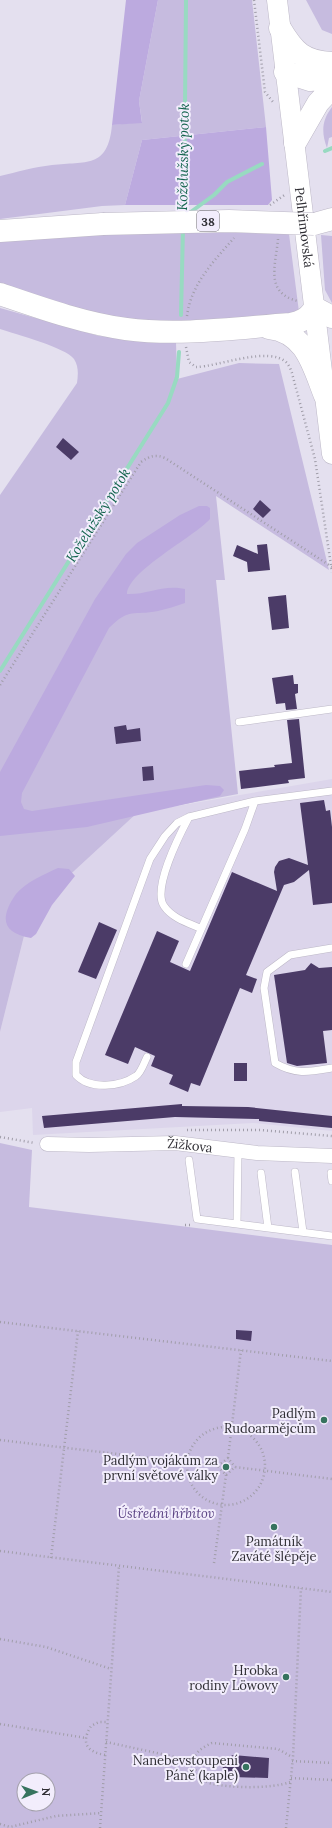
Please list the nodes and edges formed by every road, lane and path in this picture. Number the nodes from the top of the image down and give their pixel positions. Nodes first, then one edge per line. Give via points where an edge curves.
1 (254, 0) edge
2 (276, 0) edge
3 (280, 28) junction
4 (322, 62) edge
5 (285, 72) junction
6 (332, 78) edge
7 (332, 88) edge
8 (265, 92) dead end
9 (295, 143) junction
10 (276, 206) dead end
11 (265, 210) dead end
12 (326, 223) edge
13 (0, 231) edge
14 (238, 235) dead end
15 (278, 235) dead end
16 (0, 294) edge
17 (316, 309) edge
18 (187, 319) dead end
19 (255, 327) junction
20 (186, 346) dead end
21 (328, 388) edge
22 (332, 454) edge
23 (332, 567) edge
24 (332, 572) edge
25 (0, 685) edge
26 (332, 709) edge
27 (239, 722) dead end
28 (332, 791) edge
29 (255, 801) junction
30 (189, 817) junction
31 (200, 928) junction
32 (332, 948) edge
33 (186, 964) dead end
34 (147, 1057) dead end
35 (332, 1068) edge
36 (237, 1130) dead end
37 (332, 1136) edge
38 (0, 1137) edge
39 (47, 1144) joint
40 (238, 1151) junction
41 (332, 1156) edge
42 (189, 1160) dead end
43 (295, 1172) dead end
44 (261, 1173) dead end
45 (331, 1173) dead end
46 (332, 1182) edge
47 (237, 1224) junction
48 (268, 1228) junction
49 (303, 1232) junction
50 (332, 1236) edge
51 (0, 1322) edge
52 (78, 1331) junction
53 (241, 1350) junction
54 (332, 1361) edge
55 (232, 1427) junction
56 (0, 1440) edge
57 (65, 1447) junction
58 (228, 1458) junction
59 (187, 1462) junction
60 (218, 1466) junction
61 (235, 1468) junction
62 (265, 1471) junction
63 (226, 1475) junction
64 (332, 1479) edge
65 (221, 1506) junction
66 (0, 1551) edge
67 (51, 1558) junction
68 (214, 1563) dead end
69 (119, 1566) junction
70 (301, 1588) junction
71 (332, 1592) edge
72 (0, 1638) edge
73 (112, 1669) junction
74 (108, 1722) junction
75 (0, 1724) edge
76 (86, 1738) junction
77 (106, 1742) junction
78 (105, 1755) junction
79 (293, 1757) junction
80 (194, 1761) junction
81 (292, 1761) junction
82 (332, 1764) edge
83 (290, 1778) junction
84 (332, 1780) edge
85 (290, 1782) junction
86 (101, 1813) junction
87 (0, 1824) edge
88 (100, 1828) edge
89 (286, 1828) edge

1 - 8 path
2 - 3 main road, Pelhřimovská
3 - 4 main road via 294,49
3 - 5 main road, Pelhřimovská
4 - 5 main road via 299,64
5 - 6 main road via 310,80
5 - 9 main road, Pelhřimovská
7 - 9 main road via 318,102
9 - 17 main road, Pelhřimovská
10 - 11 path via 276,200
12 - 13 main road, 38, bridge via 229,221 103,224
14 - 18 path via 198,282 190,301
15 - 17 path via 274,269 276,285 286,296
16 - 19 main road via 82,320 126,329 178,331
17 - 19 main road via 298,323
17 - 21 main road, Pelhřimovská
19 - 21 main road via 280,330 297,339
20 - 23 path via 189,362 196,367 260,356 278,358 288,364 294,377 315,459
21 - 22 main road, Pelhřimovská
23 - 24 path
23 - 25 path via 165,458 158,455 150,456 141,462
26 - 27 lane
28 - 29 lane
29 - 30 lane
29 - 31 lane
30 - 31 lane via 180,834 160,894 163,906 172,915
30 - 34 lane via 178,822 150,859 76,1062 76,1075 88,1084 123,1082 137,1075
31 - 33 lane
32 - 35 lane via 290,955 267,972 264,988 275,1063 287,1070 305,1072
36 - 37 path
38 - 39 path
39 - 40 street, Žižkova via 176,1143
40 - 41 street, Žižkova
40 - 47 lane
42 - 47 lane via 197,1219
43 - 49 lane
44 - 48 lane
45 - 46 lane
47 - 48 lane
48 - 49 lane
49 - 50 lane
51 - 52 path
52 - 53 path
52 - 57 path
53 - 54 path
53 - 55 path
55 - 58 path
55 - 59 path via 216,1428 202,1435 189,1451
55 - 62 path via 244,1431 257,1442 265,1459
56 - 57 path
57 - 59 path
57 - 67 path
58 - 60 path
58 - 61 path
59 - 60 path
59 - 65 path via 189,1482 195,1491 202,1498
60 - 63 path
61 - 62 path
61 - 63 path
62 - 64 path
62 - 65 path via 259,1488 245,1501 234,1506
63 - 65 path
65 - 68 path
66 - 67 path
67 - 69 path
69 - 70 path
69 - 73 path
70 - 71 path
70 - 79 path
72 - 73 path via 46,1647
73 - 74 path
74 - 76 path via 99,1722 91,1726
74 - 77 path
75 - 76 path
76 - 78 path via 88,1748 96,1754
77 - 78 path
77 - 80 path
78 - 86 path
79 - 80 path via 278,1749 212,1743 202,1748
79 - 81 path
80 - 85 path via 201,1779 212,1784 260,1787 279,1786
81 - 82 path
81 - 83 path
83 - 84 path
83 - 85 path
85 - 89 path
86 - 87 path via 56,1816 15,1826
86 - 88 path

